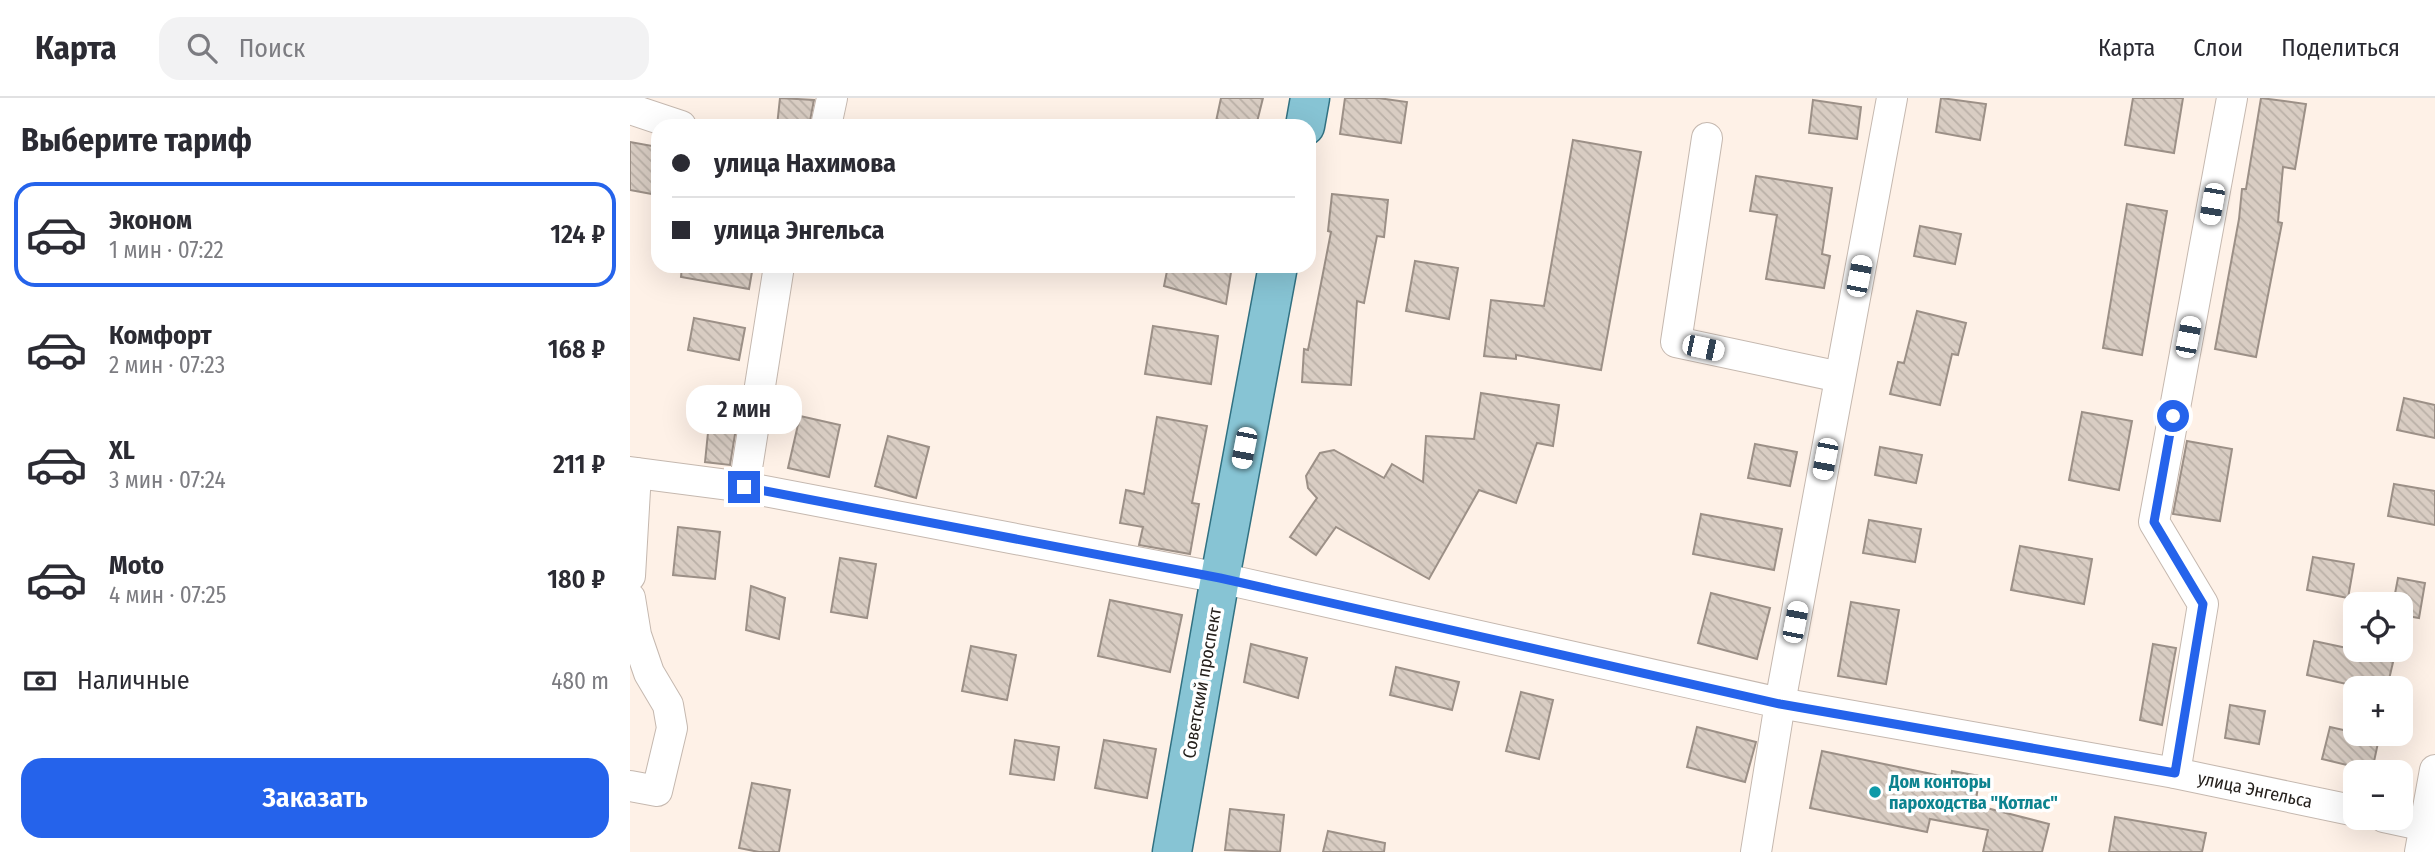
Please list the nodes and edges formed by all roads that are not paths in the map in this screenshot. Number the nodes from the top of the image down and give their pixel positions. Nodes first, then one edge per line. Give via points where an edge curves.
1 (832, 98) edge
2 (1310, 98) edge
3 (1892, 98) edge
4 (2232, 98) edge
5 (630, 109) edge
6 (660, 119) edge
7 (828, 119) edge
8 (1306, 119) edge
9 (1707, 138) dead end
10 (778, 273) edge
11 (1277, 273) edge
12 (1840, 377) junction
13 (633, 472) edge
14 (744, 487) junction
15 (630, 576) edge
16 (1220, 578) junction
17 (630, 598) edge
18 (1780, 704) junction
19 (2435, 770) edge
20 (2175, 773) junction
21 (630, 786) edge
22 (2343, 808) edge
23 (2427, 835) edge
24 (1172, 852) edge
25 (1756, 852) edge

1 - 7 street
2 - 8 main road
3 - 12 street
4 - 20 street via 2154,522 2203,604
5 - 6 street
9 - 12 street via 1676,342
10 - 14 street
11 - 16 main road, Советский проспект
12 - 18 street
13 - 14 street, улица Энгельса
13 - 15 street
14 - 16 street, улица Энгельса
16 - 18 street, улица Энгельса
16 - 24 main road, Советский проспект
17 - 21 street via 636,635 649,673 668,705 672,728 657,791
18 - 20 street, улица Энгельса
18 - 25 street
19 - 23 street
20 - 22 street, улица Энгельса

